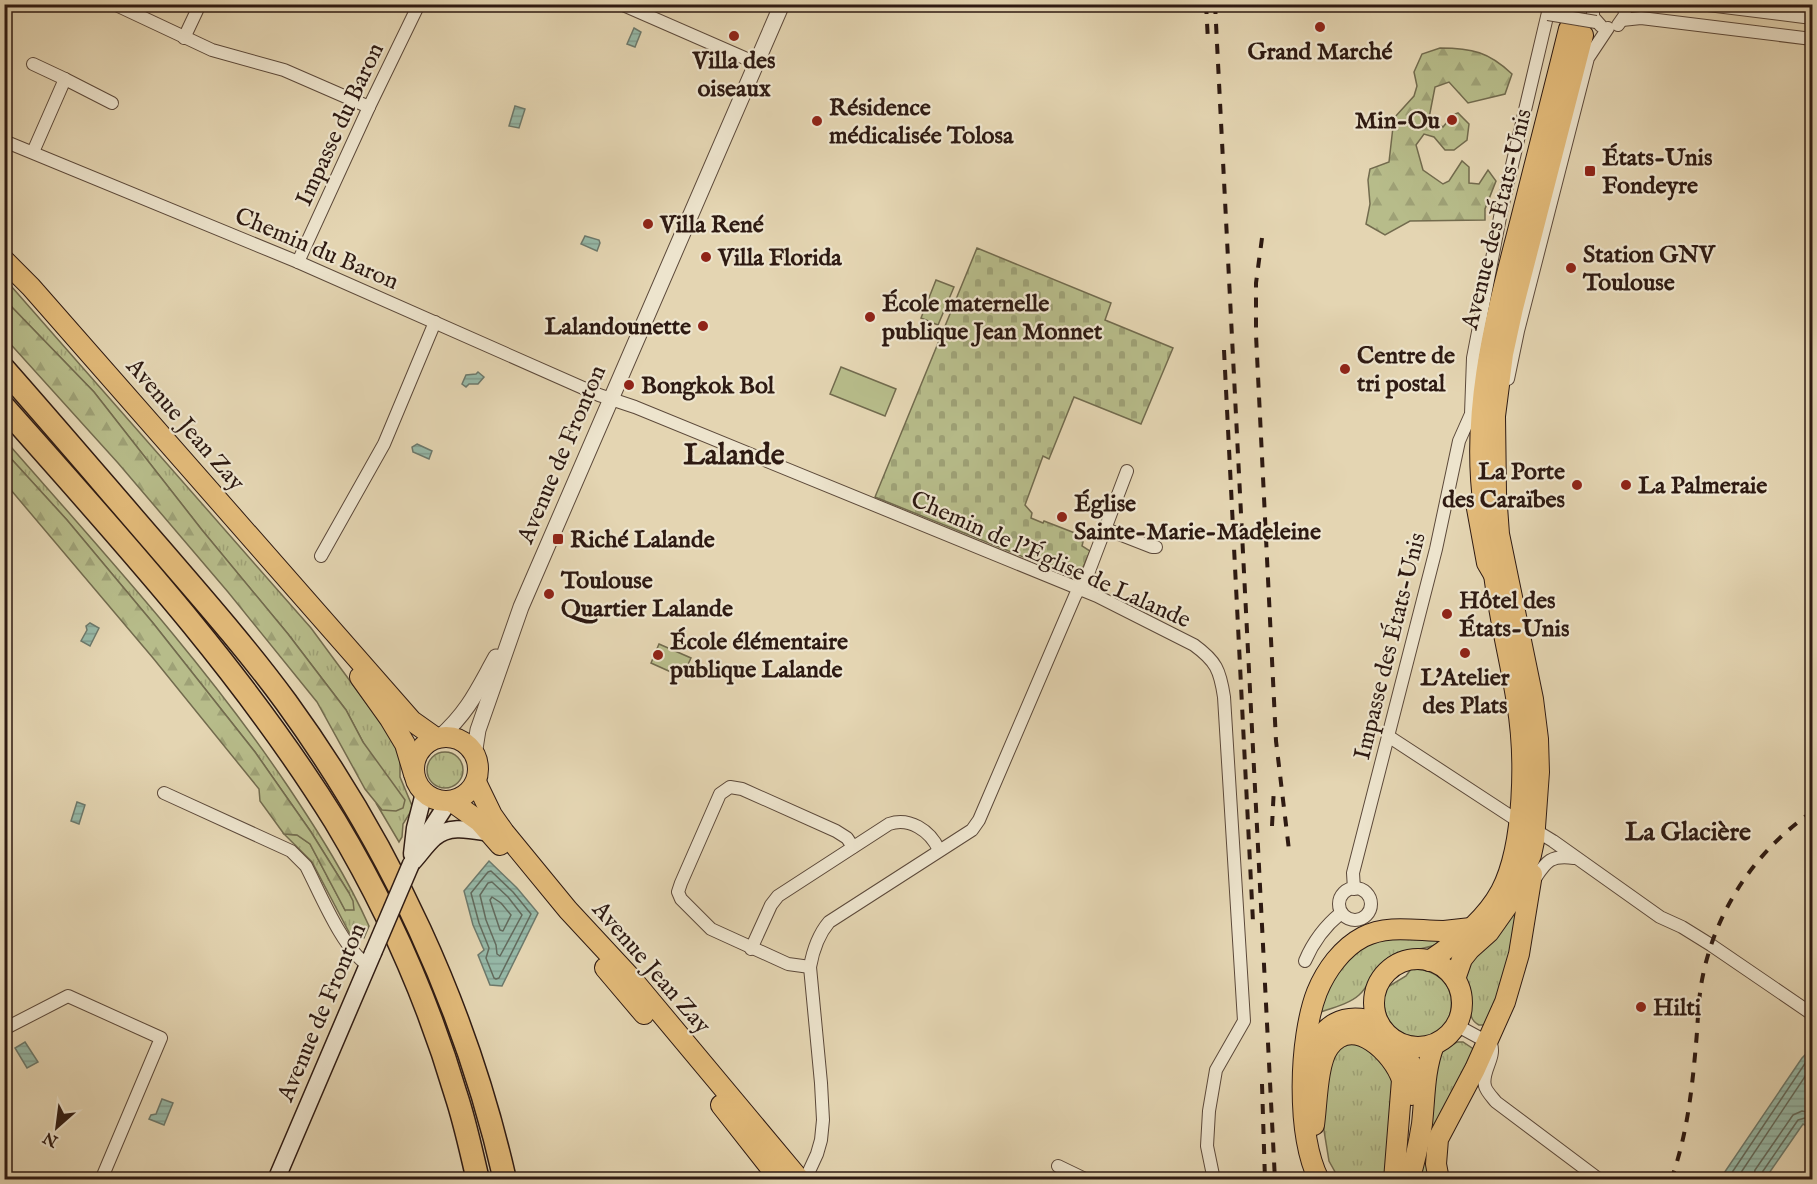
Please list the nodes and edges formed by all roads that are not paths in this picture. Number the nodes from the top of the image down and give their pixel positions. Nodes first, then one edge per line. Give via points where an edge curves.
1 (114, 4) edge
2 (200, 4) edge
3 (419, 4) edge
4 (621, 4) edge
5 (782, 4) edge
6 (1593, 4) edge
7 (1624, 4) edge
8 (1700, 4) edge
9 (1549, 9) edge
10 (1812, 18) edge
11 (1622, 20) junction
12 (1608, 28) junction
13 (1582, 29) junction
14 (184, 38) junction
15 (1812, 39) edge
16 (756, 63) junction
17 (33, 64) dead end
18 (65, 80) junction
19 (112, 103) dead end
20 (369, 107) junction
21 (4, 141) edge
22 (33, 152) junction
23 (4, 247) edge
24 (4, 260) edge
25 (298, 262) junction
26 (31, 287) junction
27 (435, 322) junction
28 (4, 369) edge
29 (610, 399) junction
30 (4, 407) edge
31 (1471, 414) junction
32 (1496, 448) junction
33 (1127, 471) dead end
34 (1106, 530) junction
35 (1156, 547) dead end
36 (321, 556) dead end
37 (1494, 575) junction
38 (1079, 589) junction
39 (303, 596) junction
40 (514, 626) junction
41 (1388, 736) junction
42 (438, 737) junction
43 (474, 755) junction
44 (414, 774) junction
45 (476, 782) junction
46 (164, 793) dead end
47 (424, 793) junction
48 (450, 801) junction
49 (1526, 826) junction
50 (490, 833) junction
51 (853, 847) junction
52 (939, 850) junction
53 (1532, 855) junction
54 (1575, 858) junction
55 (411, 864) junction
56 (1530, 887) junction
57 (1354, 889) junction
58 (1341, 912) junction
59 (1471, 928) junction
60 (751, 949) junction
61 (370, 959) junction
62 (1305, 961) dead end
63 (1429, 961) junction
64 (810, 967) junction
65 (1455, 979) junction
66 (1374, 995) junction
67 (1812, 1014) edge
68 (1378, 1023) junction
69 (1456, 1025) junction
70 (4, 1029) edge
71 (1308, 1030) junction
72 (1488, 1042) junction
73 (1400, 1044) junction
74 (1434, 1045) junction
75 (1314, 1125) junction
76 (1058, 1166) dead end
77 (101, 1179) edge
78 (276, 1179) edge
79 (478, 1179) edge
80 (505, 1179) edge
81 (780, 1179) edge
82 (800, 1179) edge
83 (804, 1179) edge
84 (1087, 1179) edge
85 (1214, 1179) edge
86 (1319, 1179) edge
87 (1330, 1179) edge
88 (1395, 1179) edge
89 (1409, 1179) edge
90 (1439, 1179) edge
91 (1600, 1179) edge

1 - 14 street
2 - 14 street
3 - 20 street, Impasse du Baron
4 - 16 street
5 - 16 street, Avenue de Fronton
6 - 13 street
7 - 11 street
8 - 10 street
9 - 13 street, bridge
9 - 31 street, Avenue des États-Unis via 1498,223 1473,358
11 - 12 street
11 - 15 street via 1641,18
12 - 13 street
12 - 32 street, Avenue des États-Unis via 1588,58 1518,331
13 - 32 main road, Avenue des États-Unis via 1503,354 1495,416
13 - 37 main road, Avenue des États-Unis via 1501,298 1485,375 1481,403 1482,497
14 - 20 street via 284,70
16 - 29 street, Avenue de Fronton
17 - 18 street
18 - 19 street
18 - 22 street
20 - 25 street, Impasse du Baron
21 - 22 street, Chemin du Baron
22 - 25 street, Chemin du Baron
23 - 26 main road, Avenue Jean Zay
24 - 26 main road, Avenue Jean Zay
25 - 27 street, Chemin du Baron
26 - 39 main road, Avenue Jean Zay
27 - 29 street, Chemin du Baron
27 - 36 street via 384,444
28 - 80 highway via 260,669 357,811 439,972 475,1071
29 - 38 street, Chemin de l'Église de Lalande
29 - 40 street, Avenue de Fronton
30 - 79 highway via 234,676 304,772 336,824 376,897 438,1038
31 - 37 main road via 1475,498 1486,563
31 - 41 street, Impasse des États-Unis via 1459,441
32 - 49 main road, Avenue des États-Unis via 1499,534 1538,739 1539,772
33 - 34 street
34 - 35 street
34 - 38 street
37 - 49 main road, Avenue des États-Unis via 1518,706
38 - 52 street via 980,819 972,830
38 - 85 street, Chemin de l'Église de Lalande via 1194,645 1215,663 1221,676 1244,1021 1216,1070 1207,1146
39 - 42 main road, Avenue Jean Zay via 412,721
39 - 44 main road, Avenue Jean Zay via 390,719 405,744
40 - 42 street, Avenue de Fronton via 461,717
40 - 43 street, Avenue de Fronton via 478,730
41 - 49 street
41 - 57 street, Impasse des États-Unis via 1353,873
42 - 43 main road via 458,741
42 - 44 main road via 418,752
43 - 45 main road via 478,762
44 - 47 main road
45 - 48 main road via 466,794
45 - 82 main road, Avenue Jean Zay via 492,815 511,841
46 - 61 street via 298,856 350,948
47 - 48 main road
47 - 55 main road, Avenue de Fronton
48 - 50 main road, Avenue Jean Zay
48 - 55 main road, Avenue de Fronton
49 - 53 main road, Avenue des États-Unis
49 - 54 street
49 - 59 main road, Avenue des États-Unis via 1500,892
50 - 55 main road, Avenue de Fronton via 456,828 445,831 434,837
50 - 81 main road, Avenue Jean Zay
51 - 52 street via 900,820 920,828
51 - 60 street via 778,896
51 - 60 street via 836,831 742,789 730,787 720,794 678,892 711,929
52 - 64 street via 829,922 817,942
53 - 56 main road
53 - 65 main road, Avenue des États-Unis via 1508,907 1462,959
54 - 56 street via 1550,860
54 - 67 street
55 - 61 main road, Avenue de Fronton, bridge
56 - 72 main road via 1513,975
57 - 58 street via 1342,895
57 - 58 street via 1369,898 1367,915 1351,920
58 - 62 street via 1311,946
59 - 63 main road, Avenue des États-Unis
59 - 71 main road via 1379,931 1351,944 1318,989
60 - 64 street via 788,964
61 - 78 main road, Avenue de Fronton
63 - 65 main road
63 - 66 main road via 1400,962 1379,981
64 - 83 street via 823,1120 817,1154
65 - 69 main road via 1462,1002
66 - 68 main road
66 - 71 main road via 1323,1015
68 - 73 main road
68 - 75 main road via 1355,1017 1343,1020 1319,1038 1311,1078
69 - 72 street
69 - 74 main road
70 - 77 street via 68,996 161,1038
71 - 86 main road via 1305,1130
72 - 90 main road via 1438,1139
72 - 91 street via 1493,1050 1485,1087 1496,1102
73 - 74 main road
73 - 88 main road via 1413,1068 1412,1102 1408,1144
74 - 89 main road via 1426,1067 1422,1125
75 - 87 main road
75 - 88 main road via 1322,1067 1329,1047 1348,1035 1369,1038 1394,1064 1402,1080
76 - 84 street

